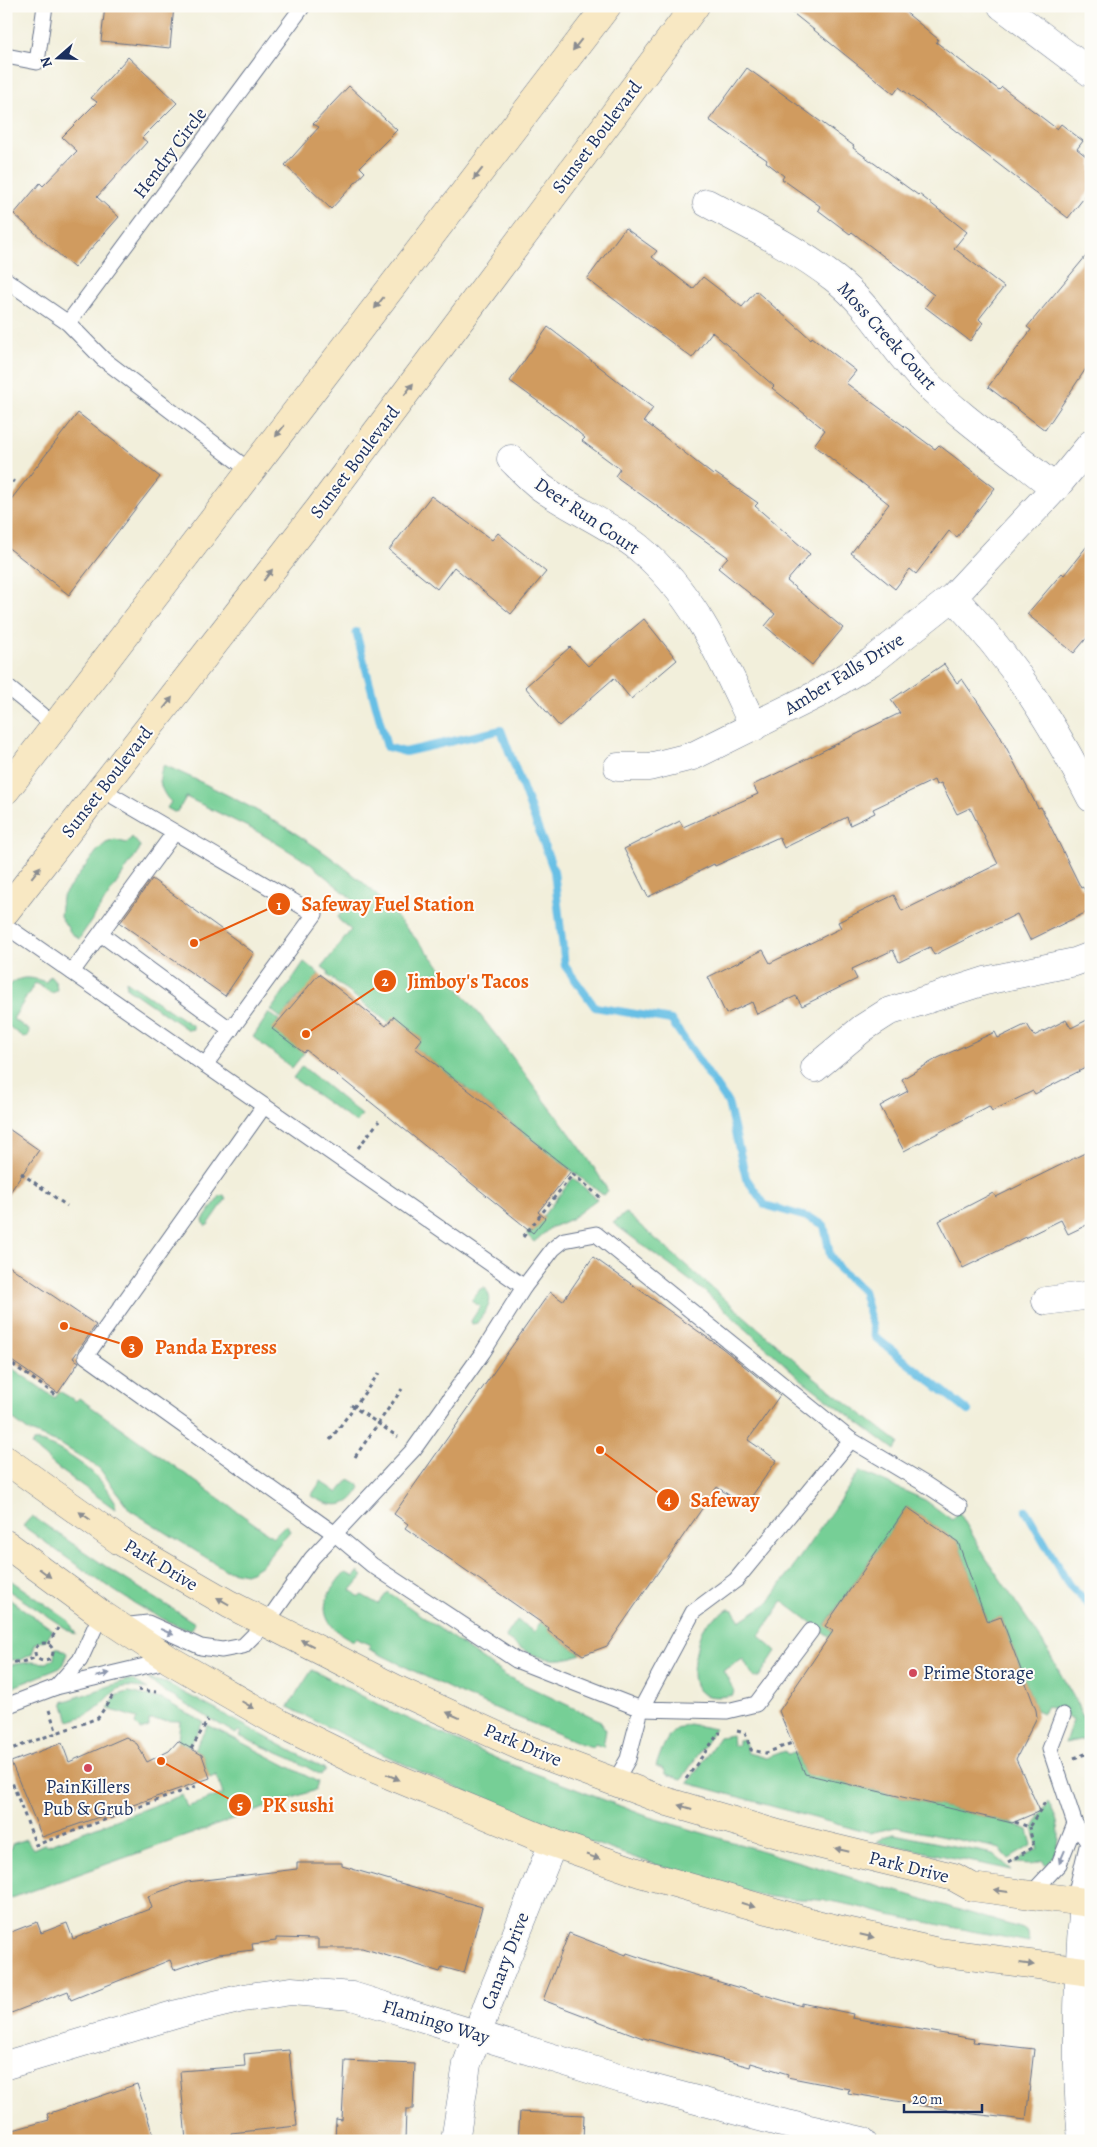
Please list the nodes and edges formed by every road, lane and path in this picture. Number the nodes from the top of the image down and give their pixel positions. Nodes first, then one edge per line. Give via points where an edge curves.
1 (44, 6) edge
2 (303, 6) edge
3 (607, 6) edge
4 (696, 6) edge
5 (1002, 6) edge
6 (6, 56) edge
7 (1091, 73) edge
8 (707, 203) dead end
9 (6, 280) edge
10 (68, 323) junction
11 (1091, 444) edge
12 (511, 459) dead end
13 (250, 471) junction
14 (6, 476) edge
15 (14, 482) dead end
16 (1055, 488) junction
17 (952, 597) junction
18 (6, 686) edge
19 (55, 726) junction
20 (754, 727) junction
21 (618, 767) dead end
22 (101, 789) junction
23 (6, 790) edge
24 (1091, 798) edge
25 (174, 833) junction
26 (6, 911) edge
27 (6, 926) edge
28 (101, 934) junction
29 (1091, 956) edge
30 (72, 972) junction
31 (232, 1030) junction
32 (205, 1065) junction
33 (815, 1068) dead end
34 (264, 1106) junction
35 (379, 1121) dead end
36 (370, 1132) dead end
37 (21, 1173) dead end
38 (600, 1197) dead end
39 (68, 1206) dead end
40 (523, 1237) dead end
41 (10, 1238) dead end
42 (6, 1243) edge
43 (524, 1287) junction
44 (1091, 1295) edge
45 (1046, 1301) dead end
46 (6, 1360) edge
47 (379, 1373) dead end
48 (402, 1389) dead end
49 (56, 1395) dead end
50 (353, 1406) junction
51 (379, 1424) junction
52 (330, 1440) dead end
53 (851, 1440) junction
54 (414, 1449) junction
55 (355, 1458) dead end
56 (6, 1460) edge
57 (960, 1508) dead end
58 (335, 1534) junction
59 (6, 1544) edge
60 (111, 1620) junction
61 (267, 1622) junction
62 (58, 1628) dead end
63 (811, 1631) dead end
64 (48, 1644) junction
65 (36, 1657) junction
66 (170, 1660) junction
67 (6, 1662) edge
68 (56, 1687) junction
69 (134, 1690) dead end
70 (115, 1692) dead end
71 (157, 1692) dead end
72 (6, 1706) edge
73 (641, 1709) junction
74 (1063, 1715) dead end
75 (208, 1720) dead end
76 (792, 1743) dead end
77 (191, 1748) dead end
78 (6, 1751) edge
79 (614, 1783) junction
80 (6, 1784) edge
81 (683, 1784) dead end
82 (199, 1785) dead end
83 (1048, 1798) dead end
84 (1015, 1822) dead end
85 (1075, 1824) junction
86 (1030, 1827) junction
87 (553, 1843) junction
88 (1008, 1862) dead end
89 (1030, 1895) junction
90 (1083, 1902) edge
91 (1084, 1972) edge
92 (477, 2035) junction
93 (6, 2065) edge
94 (454, 2141) edge
95 (862, 2141) edge
96 (1082, 2141) edge

1 - 6 lane via 37,62
2 - 10 lane, Hendry Circle
3 -> 13 main road
22 -> 4 main road, Sunset Boulevard via 319,509
5 - 7 street
8 - 16 street, Moss Creek Court via 835,278 868,309 922,379
9 - 10 lane
10 - 13 lane via 103,358
11 - 16 street, Amber Falls Drive
12 - 20 street, Deer Run Court via 540,487 612,528 640,549 670,580 716,645
13 - 19 main road
14 - 15 path
16 - 17 street, Amber Falls Drive
17 - 20 street, Amber Falls Drive via 871,662
17 - 24 street via 1023,680 1058,735
18 - 19 lane
19 - 23 main road
20 - 21 street, Amber Falls Drive via 693,756 648,767
22 - 25 lane
26 -> 22 main road, Sunset Boulevard
25 - 28 lane
25 - 31 lane via 315,914
27 - 30 lane
28 - 30 lane
28 - 31 lane
29 - 33 street via 985,981 888,1012 863,1028
30 - 32 lane
31 - 32 lane
32 - 34 lane
34 - 43 lane
34 - 58 lane via 86,1356
35 - 36 path
37 - 39 path
38 - 40 path via 573,1174
41 - 42 path
43 - 53 lane via 553,1249 564,1240 596,1234
43 - 54 lane via 484,1352
44 - 45 street
46 - 49 path
47 - 50 path
48 - 51 path
50 - 51 path
50 - 52 path
51 - 54 path
51 - 55 path
53 - 57 lane
53 - 73 lane via 736,1580 694,1612
54 - 58 lane
61 -> 56 main road, Park Drive via 229,1604 120,1540
58 - 61 lane via 312,1558
58 - 73 lane via 372,1565 516,1660
59 -> 60 main road
60 -> 61 lane via 148,1624 201,1648 222,1650 243,1646
60 - 66 main road
60 - 68 lane
79 -> 61 main road, Park Drive via 522,1747 400,1691
62 - 64 path
63 - 73 lane via 756,1704 727,1711
64 - 65 path via 37,1646
64 - 65 path via 53,1651 50,1659
65 - 67 path via 22,1662
68 -> 66 lane
66 -> 87 main road via 281,1724 356,1761
68 - 72 lane
69 - 71 path
70 - 78 path via 98,1718
73 - 79 lane via 628,1759
74 - 85 lane via 1050,1749
75 - 77 path
76 - 81 path via 766,1753 751,1750 745,1733 719,1733
89 -> 79 main road, Park Drive via 972,1887 954,1877 792,1838
80 - 82 path via 12,1782 36,1845
83 - 86 path
84 - 86 path
85 -> 89 lane via 1059,1864
85 - 90 lane via 1088,1842
86 - 88 path via 1034,1847
87 -> 91 main road via 640,1873 820,1925 938,1952
87 - 92 street, Canary Drive
89 - 90 main road, Park Drive
90 - 91 street
91 - 96 street via 1078,2093
92 - 93 street, Flamingo Way via 352,1996 291,1991 243,1998 177,2014
92 - 94 street, Canary Drive via 467,2064
92 - 95 street, Flamingo Way via 644,2086

